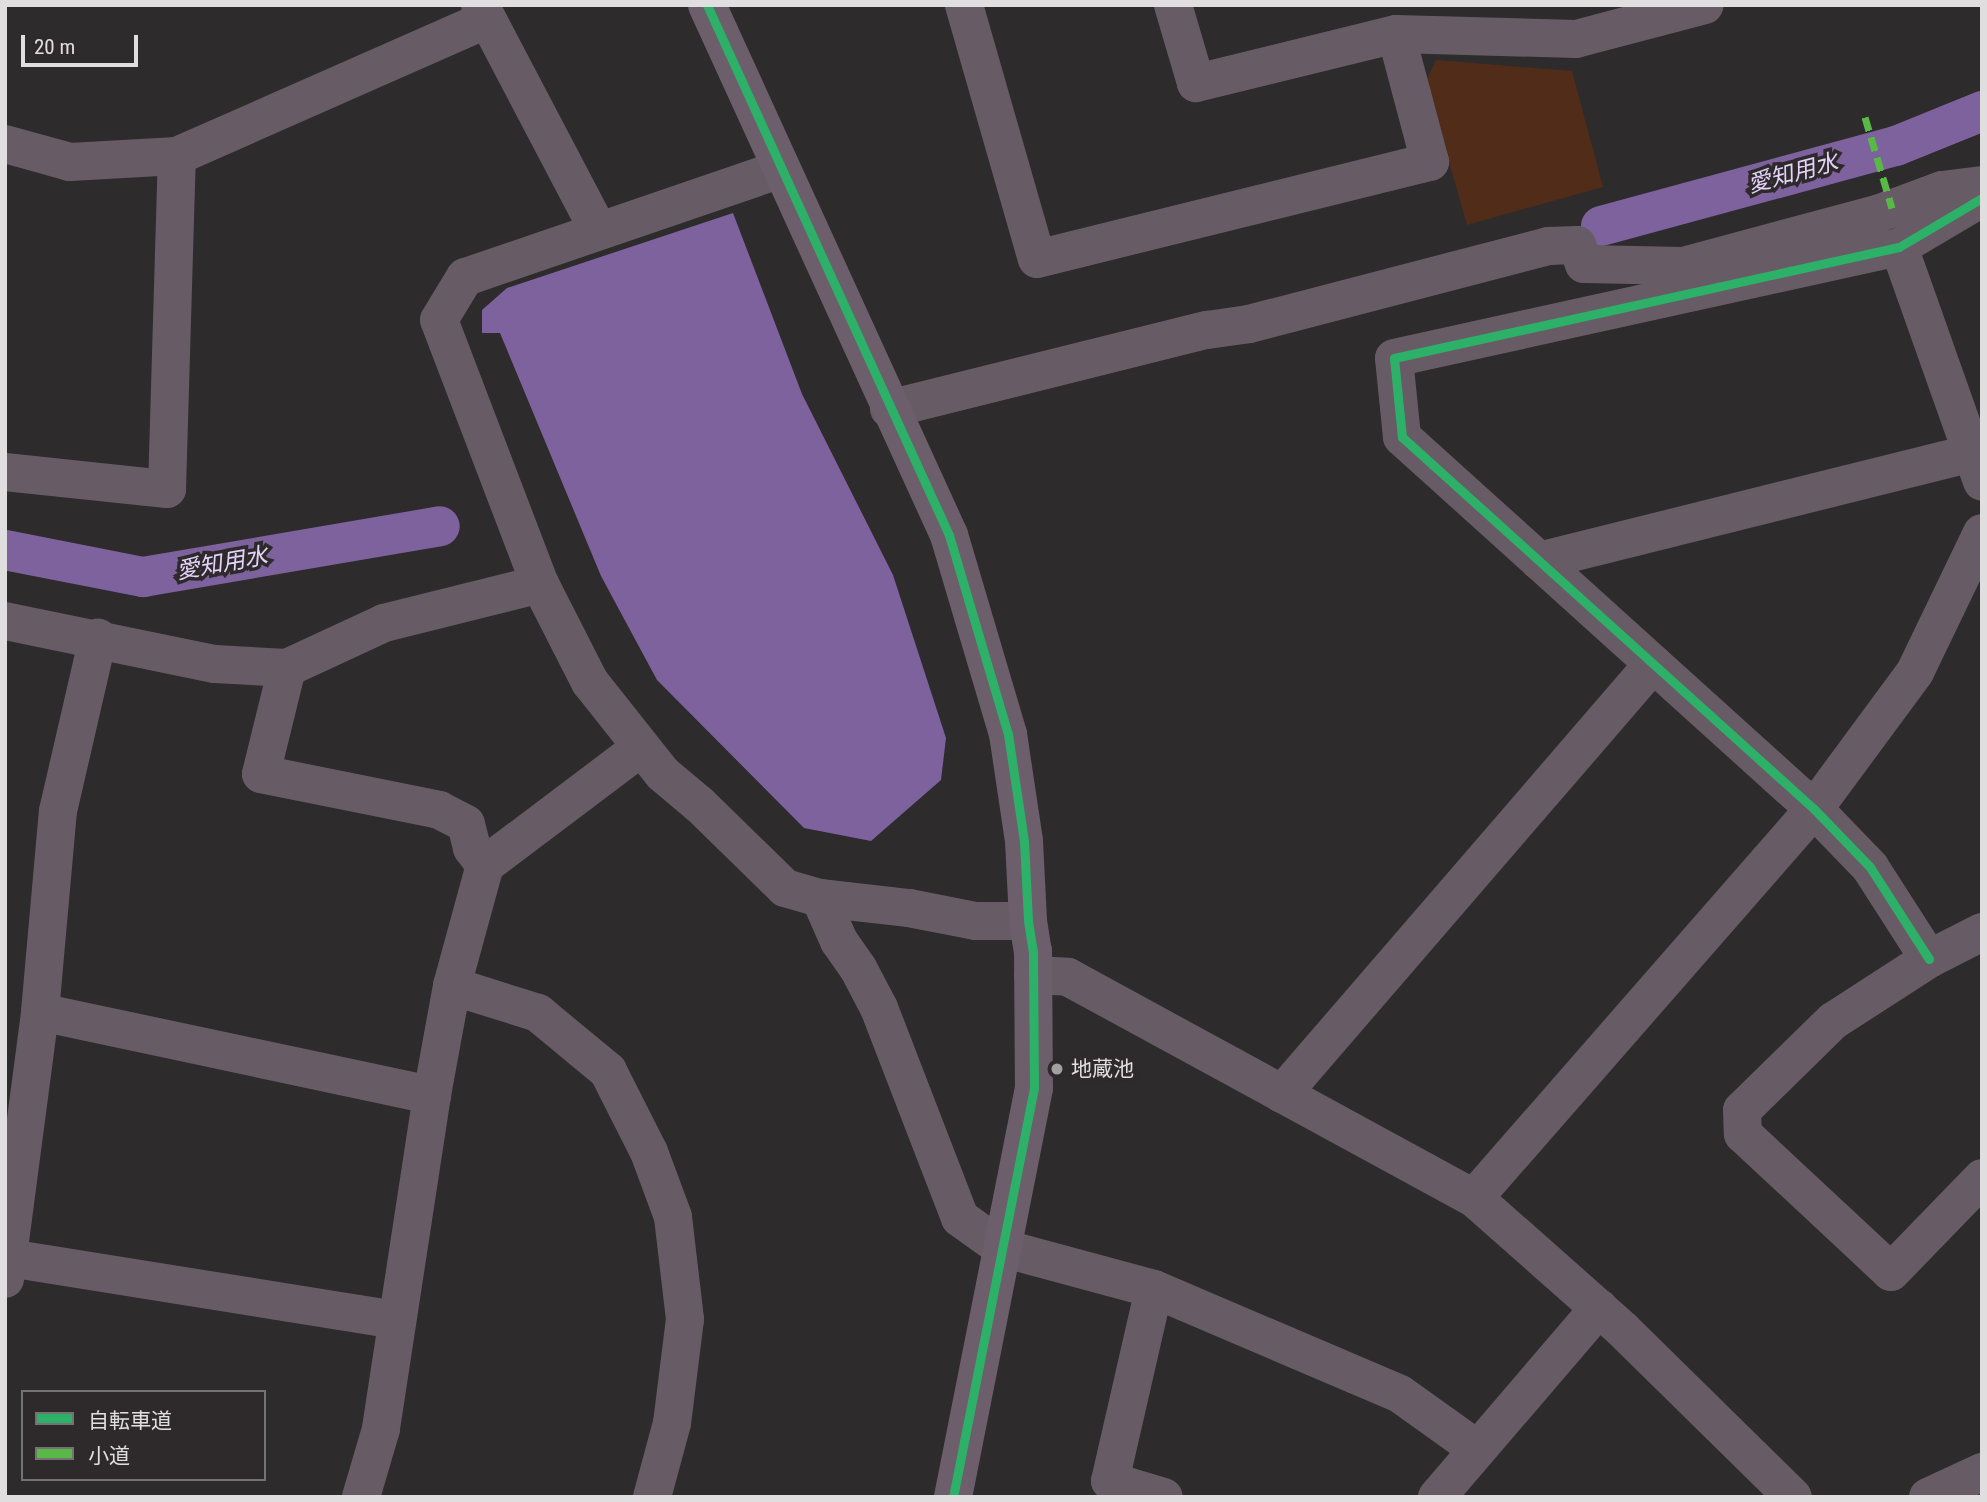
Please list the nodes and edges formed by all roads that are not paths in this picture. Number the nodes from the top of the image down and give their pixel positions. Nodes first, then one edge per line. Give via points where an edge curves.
1 (707, 5) edge
2 (964, 5) edge
3 (1173, 5) edge
4 (1705, 5) edge
5 (483, 12) edge
6 (1396, 34) junction
7 (5, 144) edge
8 (177, 156) junction
9 (781, 169) junction
10 (1982, 185) edge
11 (1982, 198) edge
12 (598, 230) junction
13 (1899, 247) junction
14 (889, 410) junction
15 (1977, 467) edge
16 (5, 472) edge
17 (1982, 533) edge
18 (1539, 561) junction
19 (540, 584) junction
20 (5, 621) edge
21 (98, 638) junction
22 (1653, 664) junction
23 (286, 668) junction
24 (640, 748) junction
25 (1814, 809) junction
26 (485, 865) junction
27 (820, 898) junction
28 (1028, 920) junction
29 (1982, 932) edge
30 (1928, 958) junction
31 (1033, 975) junction
32 (452, 986) junction
33 (40, 1012) junction
34 (1282, 1094) junction
35 (432, 1096) junction
36 (1982, 1178) edge
37 (1474, 1198) junction
38 (1002, 1248) junction
39 (7, 1268) edge
40 (1154, 1289) junction
41 (1599, 1308) junction
42 (396, 1320) junction
43 (1477, 1449) junction
44 (1982, 1472) edge
45 (361, 1497) edge
46 (652, 1497) edge
47 (953, 1497) edge
48 (1164, 1497) edge
49 (1437, 1497) edge
50 (1793, 1497) edge
51 (1928, 1497) edge

1 - 9 street
2 - 6 street via 1037,259 1430,162
3 - 6 street via 1196,83
4 - 6 street via 1576,39
5 - 8 street
5 - 12 street
7 - 8 street via 70,162
8 - 16 street via 167,489
9 - 12 street
9 - 14 street
10 - 14 street via 1942,190 1877,214 1683,266 1584,264 1577,245 1548,246
11 - 13 street
12 - 19 street via 466,277 439,320
13 - 15 street
13 - 18 street via 1394,358 1402,437
14 - 28 street via 948,535 1008,734 1024,841
15 - 18 street
17 - 25 street via 1914,672
18 - 22 street
19 - 23 street via 384,623
19 - 24 street via 590,682
20 - 21 street
21 - 23 street via 215,664
21 - 33 street via 58,811
22 - 25 street
22 - 34 street
23 - 26 street via 261,774 439,810 466,824 472,848
24 - 26 street
24 - 27 street via 785,888
25 - 30 street via 1870,867
25 - 37 street
26 - 32 street
27 - 28 street via 975,921
27 - 38 street via 839,942 879,1008 960,1218
28 - 31 street
29 - 30 street
30 - 36 street via 1833,1021 1742,1110 1742,1134 1891,1272
31 - 34 street via 1068,977
31 - 38 street via 1034,1088
32 - 35 street
32 - 46 street via 538,1013 608,1071 649,1152 673,1217 685,1319 671,1423
33 - 35 street
33 - 39 street
34 - 37 street
35 - 42 street
37 - 41 street
38 - 40 street
38 - 47 street
39 - 42 street
40 - 43 street via 1400,1394
40 - 48 street via 1110,1481
41 - 43 street
41 - 50 street
42 - 45 street via 381,1429
43 - 49 street
44 - 51 street

